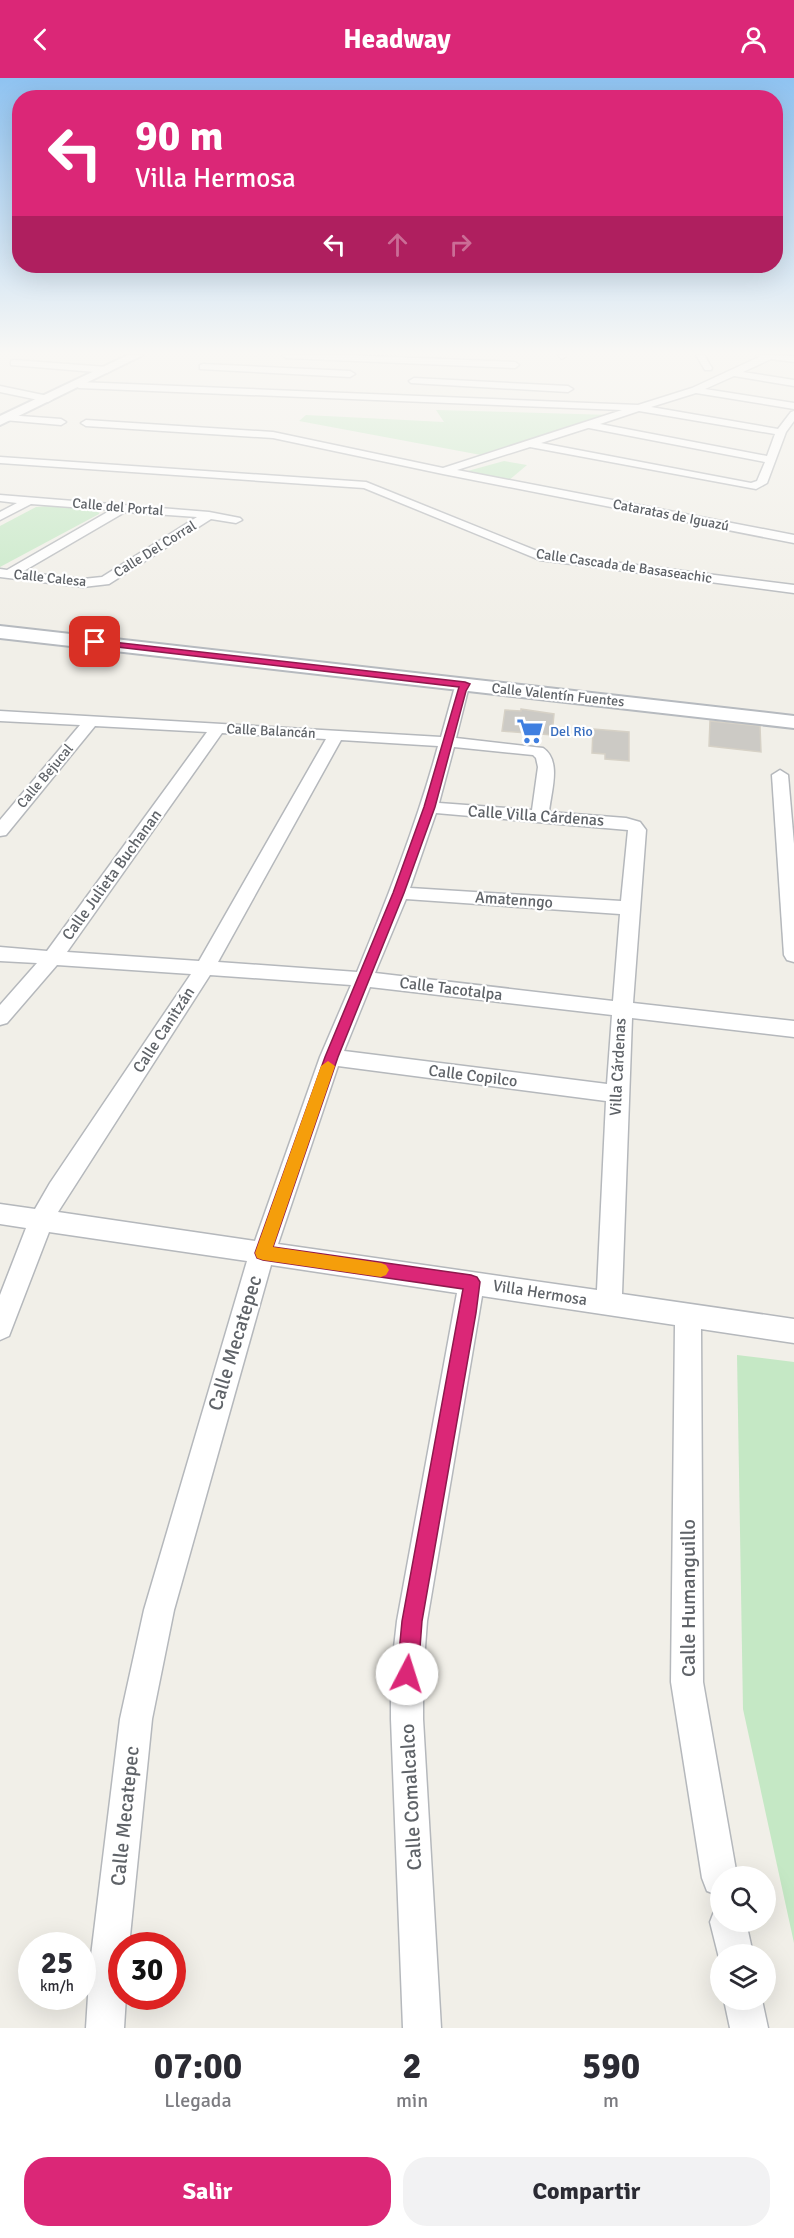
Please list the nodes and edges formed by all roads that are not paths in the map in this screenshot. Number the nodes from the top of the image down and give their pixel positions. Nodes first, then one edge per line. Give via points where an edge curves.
1 (322, 446) edge
2 (518, 446) edge
3 (542, 446) edge
4 (703, 446) edge
5 (776, 446) edge
6 (771, 459) junction
7 (0, 460) edge
8 (401, 462) junction
9 (443, 471) junction
10 (375, 479) junction
11 (0, 498) edge
12 (30, 500) junction
13 (123, 508) junction
14 (209, 515) junction
15 (0, 517) edge
16 (236, 520) dead end
17 (794, 539) edge
18 (4, 574) edge
19 (99, 582) joint
20 (794, 589) edge
21 (0, 632) edge
22 (465, 684) junction
23 (0, 716) edge
24 (91, 721) junction
25 (794, 722) edge
26 (218, 728) junction
27 (336, 735) junction
28 (448, 744) junction
29 (780, 775) dead end
30 (430, 807) junction
31 (540, 817) junction
32 (0, 831) edge
33 (637, 832) joint
34 (399, 893) junction
35 (629, 908) junction
36 (0, 954) edge
37 (794, 955) edge
38 (53, 957) junction
39 (205, 968) junction
40 (364, 979) junction
41 (621, 1010) junction
42 (0, 1018) edge
43 (794, 1029) edge
44 (331, 1057) junction
45 (616, 1094) junction
46 (0, 1214) edge
47 (42, 1219) junction
48 (263, 1253) junction
49 (471, 1282) junction
50 (609, 1303) junction
51 (688, 1316) junction
52 (0, 1328) edge
53 (794, 1331) edge
54 (718, 1866) edge
55 (746, 2010) edge
56 (105, 2028) edge
57 (422, 2028) edge
58 (749, 2028) edge

1 - 8 street, Cataratas de Iguazú
2 - 9 street
3 - 6 street via 746,487 762,483
4 - 6 street
5 - 6 street
7 - 10 street, Calle Cascada de Basaseachic
8 - 9 street, Cataratas de Iguazú
8 - 10 street
9 - 17 street, Cataratas de Iguazú
10 - 20 street, Calle Cascada de Basaseachic via 540,556
11 - 12 street, Calle del Portal
12 - 13 street, Calle del Portal
12 - 15 street
13 - 14 street, Calle del Portal
13 - 18 street
14 - 16 street, Calle del Portal
14 - 19 street, Calle Del Corral
18 - 19 street, Calle Calesa
21 - 22 street, Calle Valentín Fuentes
22 - 25 street, Calle Valentín Fuentes
22 - 28 street, Calle Mecatepec
23 - 24 street, Calle Balancán
24 - 26 street, Calle Balancán
24 - 32 street, Calle Bejucal
26 - 27 street, Calle Balancán
26 - 38 street, Calle Julieta Buchanan
27 - 28 street, Calle Balancán
27 - 39 street, Calle Canitzán
28 - 30 street, Calle Mecatepec
28 - 31 street, Calle Balancán via 541,753 546,767
29 - 37 street
30 - 31 street, Calle Villa Cárdenas
30 - 34 street, Calle Mecatepec
31 - 33 street, Calle Villa Cárdenas via 626,823
33 - 35 street, Villa Cárdenas
34 - 35 street, Amatenngo
34 - 40 street, Calle Mecatepec
35 - 41 street, Villa Cárdenas
36 - 38 street, Calle Tacotalpa
38 - 39 street, Calle Tacotalpa
38 - 42 street, Calle Julieta Buchanan
39 - 40 street, Calle Tacotalpa
39 - 47 street, Calle Canitzán
40 - 41 street, Calle Tacotalpa
40 - 44 street, Calle Mecatepec
41 - 43 street, Calle Tacotalpa
41 - 45 street, Villa Cárdenas
44 - 45 street, Calle Copilco
44 - 48 street, Calle Mecatepec
45 - 50 street, Villa Cárdenas
46 - 47 street, Villa Hermosa
47 - 48 street, Villa Hermosa
47 - 52 street, Calle Canitzán
48 - 49 street, Villa Hermosa
48 - 56 street, Calle Mecatepec via 187,1507 159,1610 136,1719
49 - 50 street, Villa Hermosa
49 - 57 street, Calle Comalcalco via 412,1621 407,1674
50 - 51 street, Villa Hermosa
51 - 53 street, Villa Hermosa
51 - 54 street, Calle Humanguillo via 687,1682
55 - 58 street

